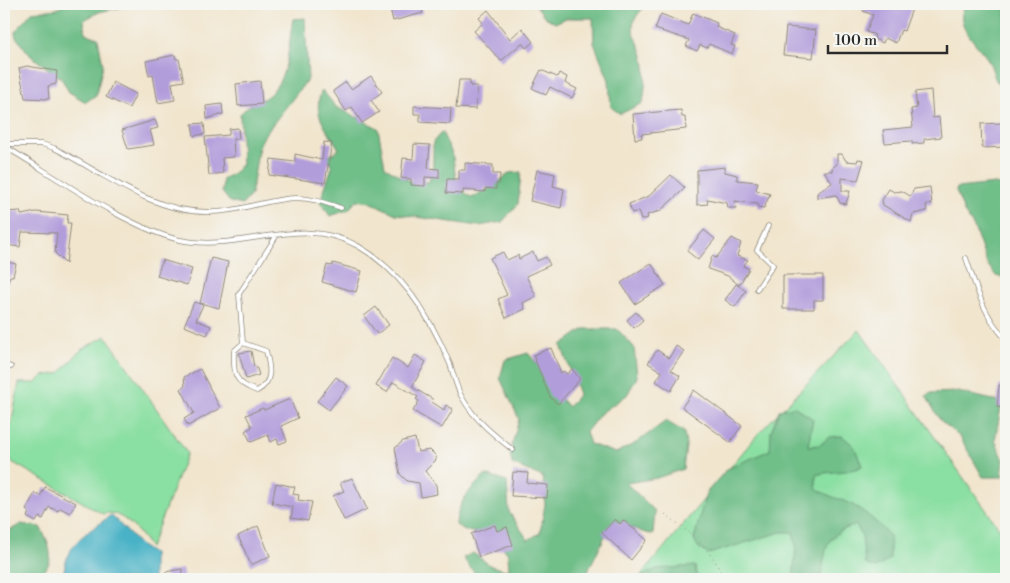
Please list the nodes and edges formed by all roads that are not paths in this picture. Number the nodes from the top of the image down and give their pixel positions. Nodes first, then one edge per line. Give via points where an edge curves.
1 (4, 145) edge
2 (341, 208) dead end
3 (768, 226) dead end
4 (278, 234) junction
5 (966, 258) dead end
6 (757, 290) dead end
7 (1006, 339) edge
8 (243, 344) junction
9 (4, 365) edge
10 (11, 367) dead end
11 (513, 450) dead end

1 - 2 lane via 42,144 54,148 126,188 167,206 195,212 221,211 298,198
1 - 4 lane via 110,209 164,235 188,241 228,243
3 - 6 lane via 757,250 773,265
4 - 8 lane via 239,294
4 - 11 lane via 309,231 344,239 385,266 405,286 428,320 462,398 472,413
5 - 7 lane via 982,302 993,324
8 - 8 lane via 266,351 270,378 265,387 257,391 237,379 234,351
9 - 10 lane

